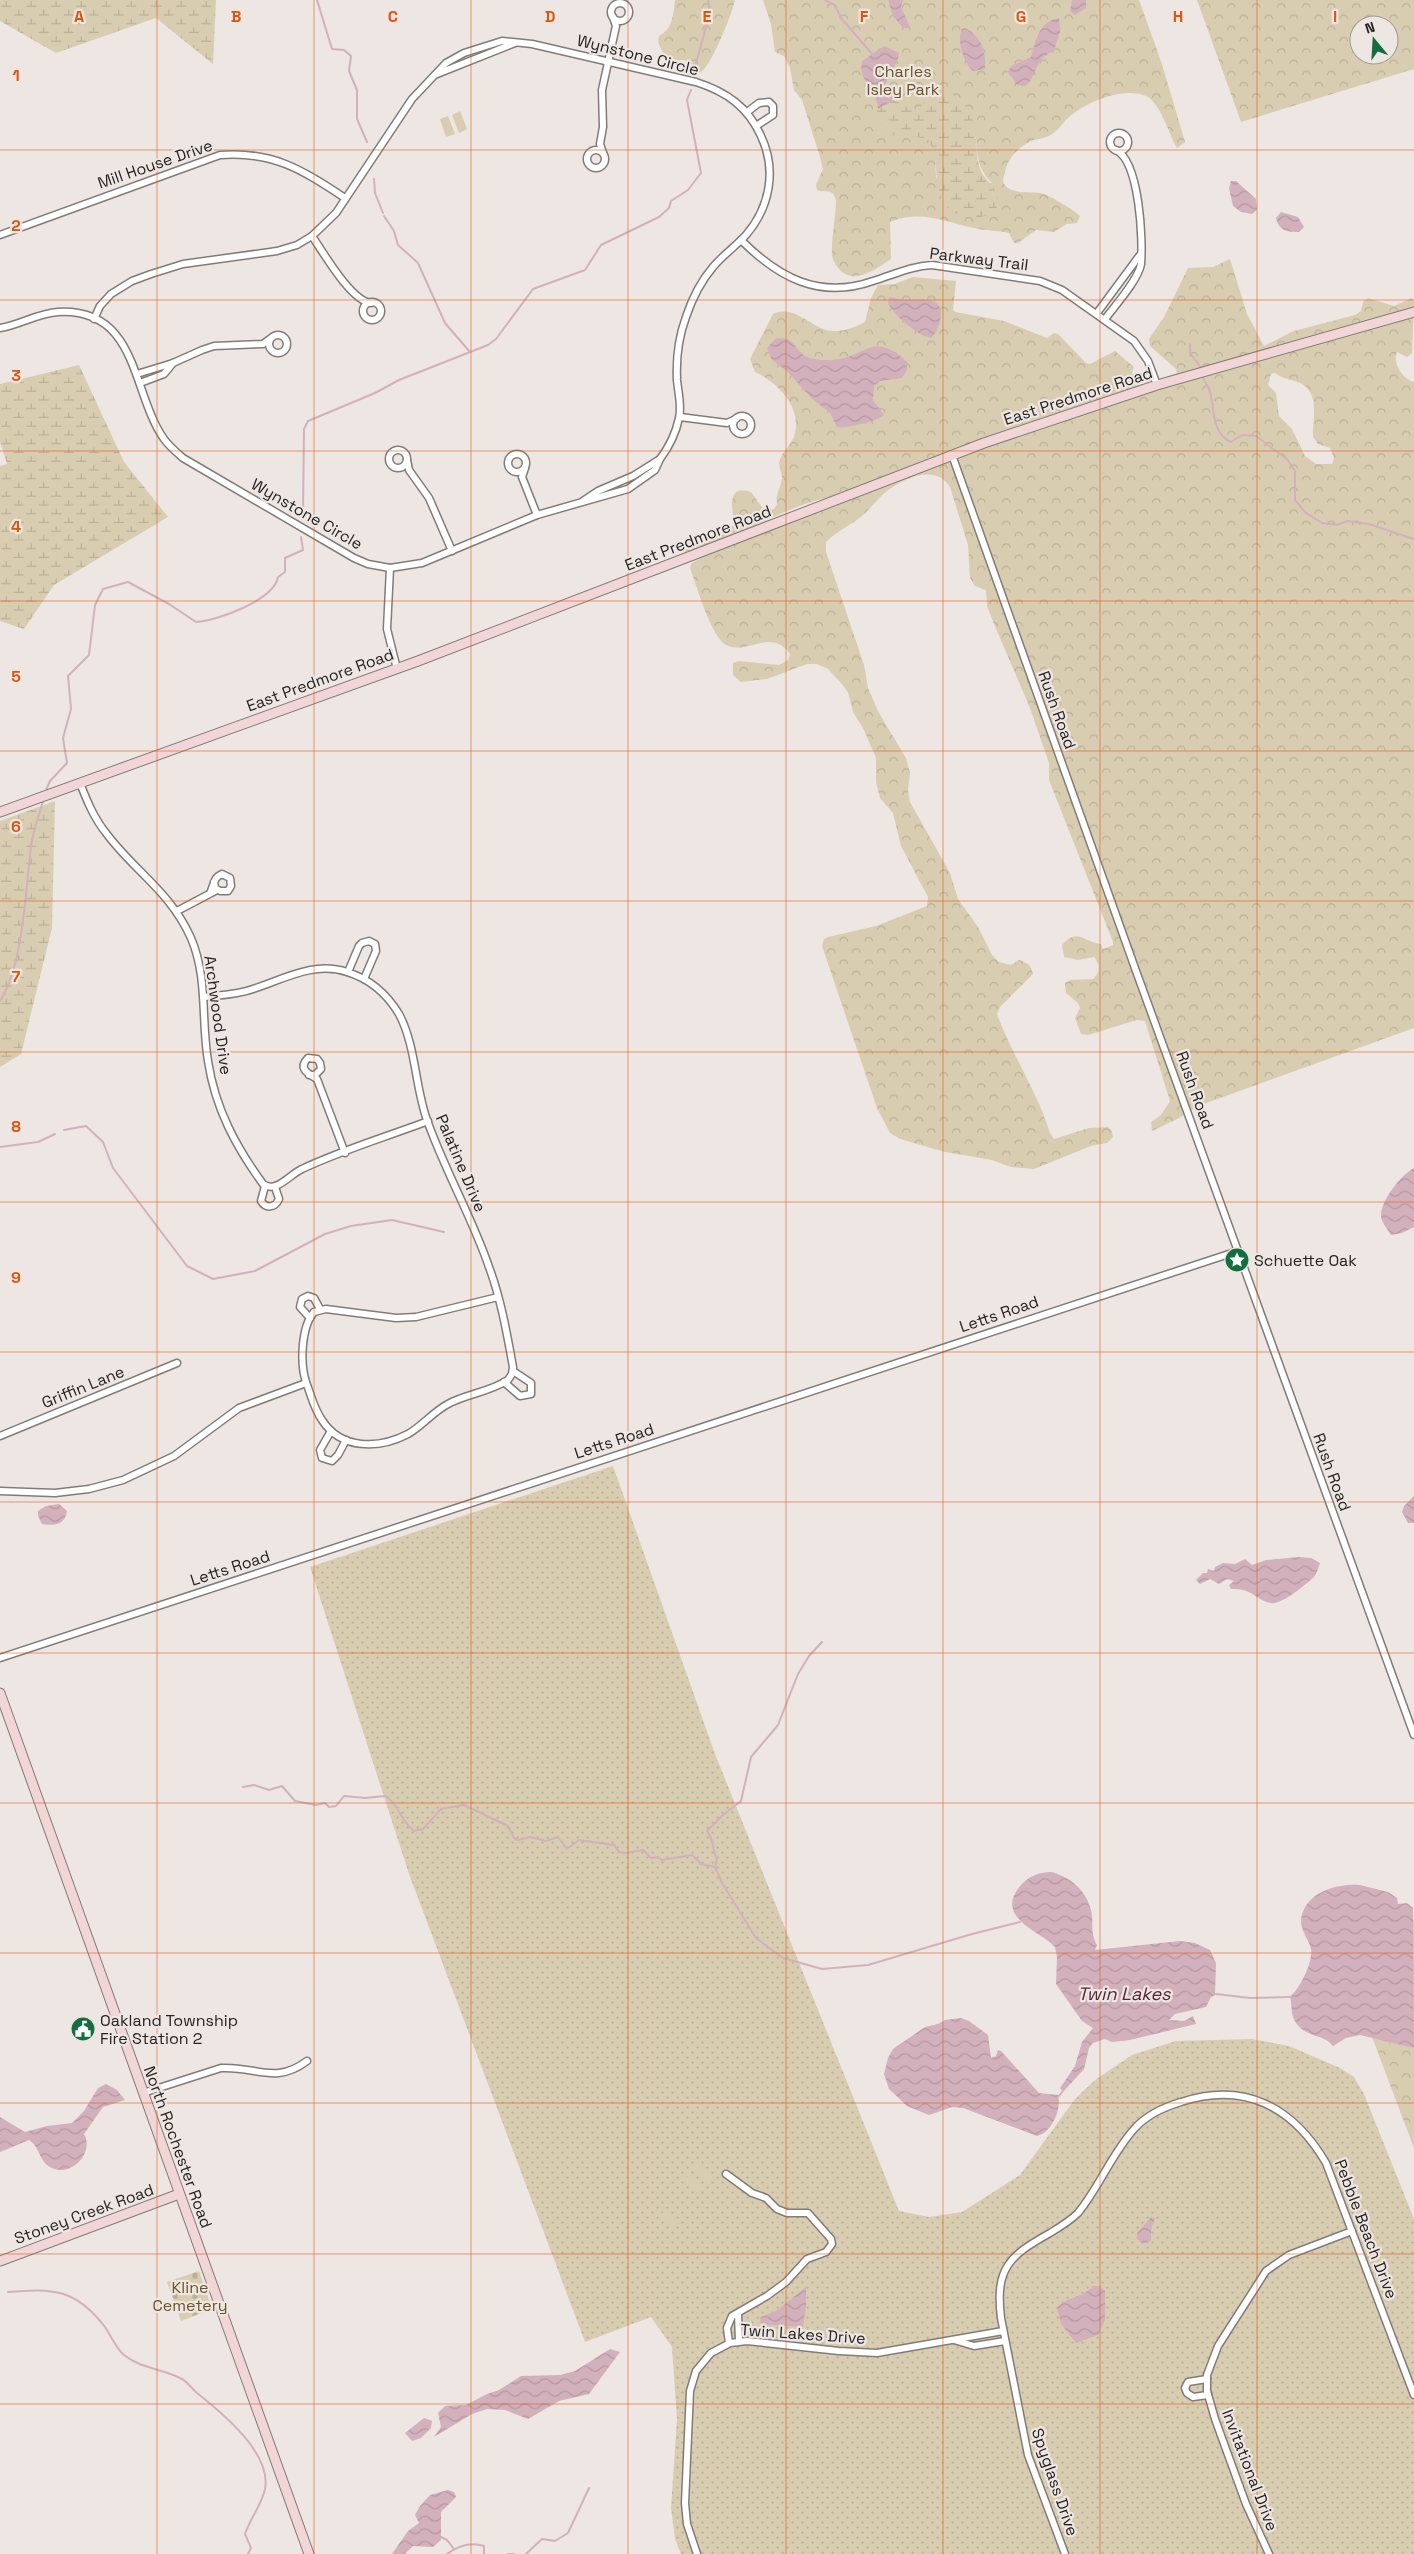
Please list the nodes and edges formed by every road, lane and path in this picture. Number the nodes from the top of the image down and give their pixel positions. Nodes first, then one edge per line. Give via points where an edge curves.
1 (613, 18) junction
2 (623, 20) junction
3 (616, 26) junction
4 (608, 61) junction
5 (747, 112) junction
6 (756, 126) junction
7 (600, 144) junction
8 (1126, 146) junction
9 (1116, 150) junction
10 (592, 151) junction
11 (603, 153) junction
12 (1124, 156) junction
13 (345, 198) junction
14 (0, 235) edge
15 (312, 236) junction
16 (741, 240) junction
17 (1140, 256) junction
18 (1117, 286) junction
19 (1125, 292) junction
20 (362, 300) junction
21 (371, 303) junction
22 (363, 310) junction
23 (1414, 312) edge
24 (1097, 313) junction
25 (94, 319) junction
26 (1105, 319) junction
27 (0, 328) edge
28 (270, 339) junction
29 (262, 344) junction
30 (271, 350) junction
31 (173, 363) junction
32 (137, 374) junction
33 (140, 383) junction
34 (1157, 385) junction
35 (680, 417) junction
36 (736, 419) junction
37 (727, 422) junction
38 (734, 429) junction
39 (952, 455) junction
40 (407, 460) junction
41 (400, 468) junction
42 (525, 468) junction
43 (409, 470) junction
44 (515, 471) junction
45 (522, 477) junction
46 (537, 515) junction
47 (452, 551) junction
48 (390, 568) junction
49 (397, 668) junction
50 (80, 783) junction
51 (0, 812) edge
52 (214, 882) junction
53 (211, 891) junction
54 (220, 892) junction
55 (177, 912) junction
56 (348, 972) junction
57 (364, 979) junction
58 (204, 997) junction
59 (319, 1072) junction
60 (309, 1075) junction
61 (317, 1080) junction
62 (428, 1121) junction
63 (345, 1153) junction
64 (265, 1186) junction
65 (275, 1187) junction
66 (1238, 1251) junction
67 (498, 1297) junction
68 (320, 1309) junction
69 (310, 1318) junction
70 (177, 1363) dead end
71 (513, 1371) junction
72 (306, 1382) junction
73 (504, 1382) junction
74 (331, 1431) junction
75 (0, 1436) edge
76 (346, 1440) junction
77 (0, 1491) edge
78 (0, 1658) edge
79 (0, 1693) edge
80 (1414, 1735) edge
81 (308, 2061) dead end
82 (143, 2092) junction
83 (726, 2174) dead end
84 (179, 2194) junction
85 (1352, 2231) junction
86 (0, 2261) edge
87 (738, 2314) junction
88 (1003, 2331) junction
89 (953, 2340) junction
90 (739, 2341) junction
91 (1006, 2341) junction
92 (729, 2343) junction
93 (1207, 2379) junction
94 (1208, 2395) junction
95 (1414, 2395) edge
96 (309, 2554) edge
97 (697, 2554) edge
98 (1065, 2554) edge
99 (1269, 2554) edge

1 - 2 street
1 - 2 street via 612,7 622,4 628,13
1 - 3 street
2 - 3 street
3 - 4 street
4 - 5 street, Wynstone Circle via 707,86 736,101
4 - 7 street via 602,90
4 - 13 street, Wynstone Circle via 541,45 500,41 464,53 446,63 412,99
5 - 6 street, Wynstone Circle
5 - 6 street via 762,102 773,106 773,115
6 - 16 street, Wynstone Circle via 768,156 769,191 765,207
7 - 10 street
7 - 11 street
8 - 9 street
8 - 9 street via 1126,138 1116,134 1110,142
8 - 12 street
9 - 12 street
10 - 11 street
10 - 11 street via 588,158 593,167 604,164
12 - 17 street via 1136,192 1142,227
13 - 14 street, Mill House Drive via 302,170 279,160 240,153 220,155
13 - 15 street, Wynstone Circle via 328,222
15 - 20 street via 339,275
15 - 25 street, Wynstone Circle via 282,250 183,264 132,281 111,294
16 - 24 street, Parkway Trail via 785,276 812,285 831,288 859,285 932,264 1040,281 1062,290
16 - 35 street, Wynstone Circle via 712,268 685,318 677,358
17 - 18 street
17 - 19 street via 1141,264
18 - 19 street
18 - 24 street
19 - 26 street
20 - 21 street
20 - 22 street
21 - 22 street
21 - 22 street via 380,308 377,318 368,319
23 - 34 street, East Predmore Road
24 - 26 street, Parkway Trail
25 - 27 street, Wynstone Circle via 54,312
25 - 32 street, Wynstone Circle via 119,337
26 - 34 street, Parkway Trail via 1139,347
28 - 29 street
28 - 30 street
28 - 30 street via 280,336 286,344 279,352
29 - 30 street
29 - 31 street via 214,346
31 - 32 street
31 - 33 street via 164,374
32 - 33 street, Wynstone Circle
33 - 48 street, Wynstone Circle via 164,439 183,458 354,558
34 - 39 street, East Predmore Road
35 - 37 street
35 - 46 street, Wynstone Circle via 655,470 636,485
36 - 37 street
36 - 38 street
36 - 38 street via 746,417 750,427 741,434
37 - 38 street
39 - 49 street, East Predmore Road
39 - 66 street, Rush Road
40 - 41 street
40 - 41 street via 401,451 393,452 390,462
40 - 43 street
41 - 43 street
42 - 44 street
42 - 44 street via 526,462 518,454 512,456 509,466
42 - 45 street
43 - 47 street via 429,498
44 - 45 street
45 - 46 street
46 - 47 street, Wynstone Circle
47 - 48 street, Wynstone Circle via 413,566
48 - 49 street via 387,629
49 - 50 street, East Predmore Road
50 - 51 street, East Predmore Road
50 - 55 street, Archwood Drive via 106,834 161,890
52 - 53 street
52 - 54 street
52 - 54 street via 222,874 230,878 230,888
53 - 54 street
53 - 55 street
55 - 58 street, Archwood Drive via 199,961
56 - 57 street, Palatine Drive
56 - 57 street via 359,946 369,941 375,944 376,951
56 - 58 street, Palatine Drive via 305,971 252,990
57 - 62 street, Palatine Drive via 383,993 402,1022
58 - 64 street, Archwood Drive via 208,1062 218,1104 238,1148
59 - 60 street
59 - 60 street via 319,1061 308,1058 303,1065
59 - 61 street
60 - 61 street
61 - 63 street
62 - 63 street
62 - 67 street, Palatine Drive via 477,1236
63 - 65 street via 302,1169
64 - 65 street
64 - 65 street, Archwood Drive via 261,1201 270,1207 279,1200
66 - 78 street, Letts Road
66 - 80 street, Rush Road
67 - 68 street via 416,1318
67 - 71 street, Palatine Drive
68 - 69 street
68 - 69 street via 314,1298 302,1299 300,1307
69 - 72 street via 302,1353
70 - 75 street, Griffin Lane
71 - 73 street
71 - 73 street via 531,1383 531,1394 520,1396
72 - 74 street via 316,1411
72 - 77 street via 239,1408 174,1456 123,1480 55,1493
73 - 76 street via 452,1402 416,1429 396,1439 369,1445
74 - 76 street
74 - 76 street via 320,1450 322,1458 332,1461
79 - 82 street, North Rochester Road
81 - 82 street via 281,2074 221,2068
82 - 84 street, North Rochester Road
83 - 87 street via 752,2193 766,2198 777,2209 808,2213 832,2243 826,2252 807,2259 778,2288
84 - 86 street, Stoney Creek Road
84 - 96 street, North Rochester Road
85 - 88 street, Pebble Beach Drive via 1326,2163 1295,2121 1252,2099 1213,2094 1200,2096 1155,2112 1136,2126 1116,2151 1078,2213 1066,2224 1016,2253 1001,2277 998,2298
85 - 93 street, Invitational Drive via 1289,2255 1266,2271 1218,2346
85 - 95 street, Pebble Beach Drive
87 - 90 street
87 - 92 street via 729,2320
88 - 89 street, Twin Lakes Drive
88 - 91 street, Spyglass Drive
89 - 90 street, Twin Lakes Drive via 887,2352 861,2353
89 - 91 street, Twin Lakes Drive via 974,2346
90 - 92 street, Twin Lakes Drive
91 - 98 street, Spyglass Drive via 1028,2455
92 - 97 street, Twin Lakes Drive via 710,2354 699,2366 690,2391 685,2503 687,2524
93 - 94 street, Invitational Drive
93 - 94 street, Invitational Drive via 1188,2382 1185,2388 1193,2397
94 - 99 street, Invitational Drive via 1246,2504

